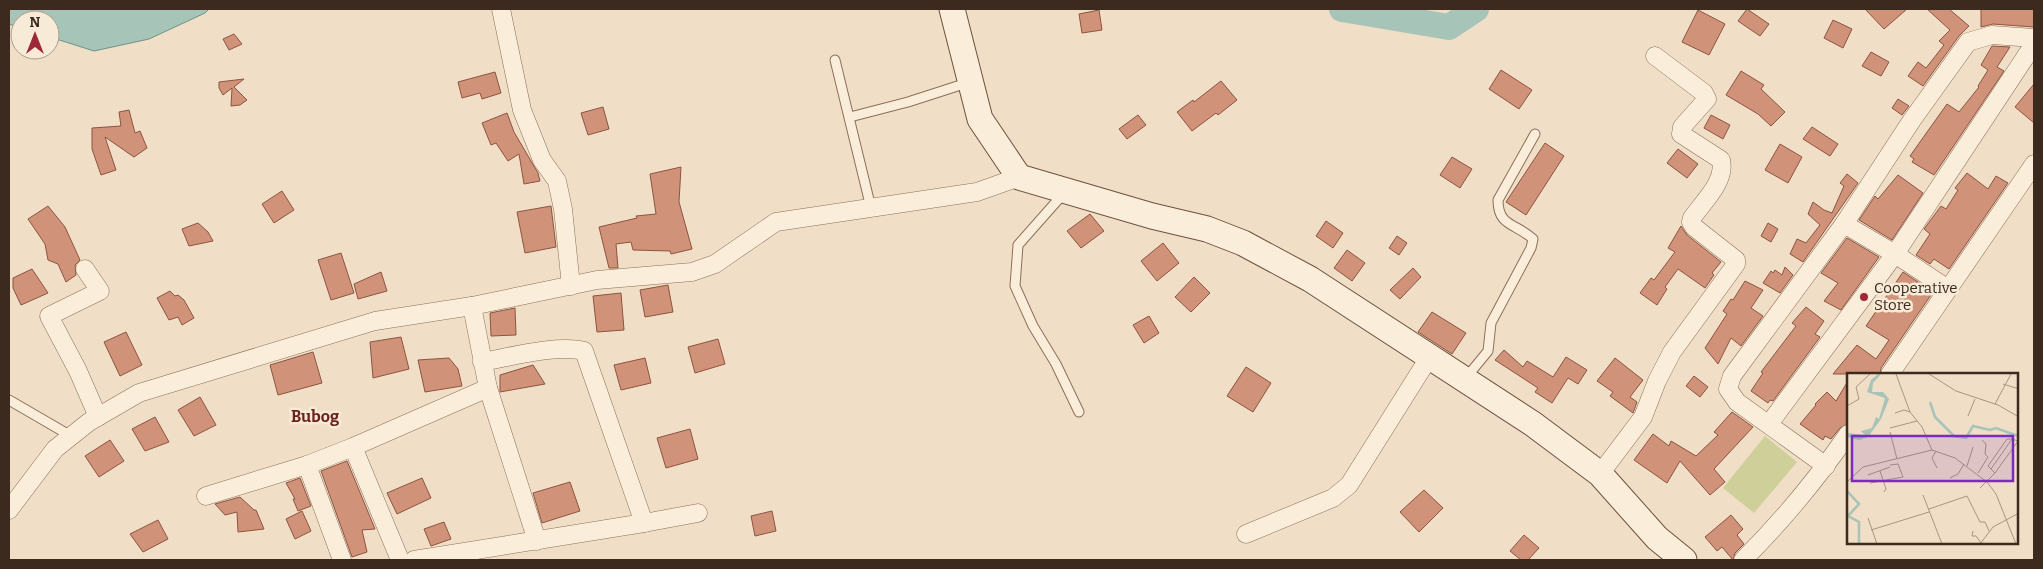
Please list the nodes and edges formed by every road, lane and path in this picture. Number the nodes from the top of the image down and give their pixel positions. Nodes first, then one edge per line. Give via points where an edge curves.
1 (501, 9) edge
2 (952, 9) edge
3 (2034, 38) edge
4 (2034, 44) edge
5 (1655, 56) dead end
6 (835, 60) dead end
7 (970, 82) junction
8 (850, 117) junction
9 (1535, 134) dead end
10 (2034, 164) edge
11 (1019, 177) junction
12 (1065, 191) junction
13 (870, 208) junction
14 (1844, 224) junction
15 (1894, 254) junction
16 (85, 270) dead end
17 (571, 286) junction
18 (1948, 289) junction
19 (472, 306) junction
20 (1430, 356) junction
21 (482, 362) junction
22 (1891, 373) edge
23 (1465, 379) junction
24 (488, 388) junction
25 (9, 400) edge
26 (1079, 412) dead end
27 (98, 417) junction
28 (1769, 424) junction
29 (1847, 435) edge
30 (71, 436) junction
31 (354, 447) junction
32 (307, 465) junction
33 (1826, 466) junction
34 (1600, 474) junction
35 (206, 496) dead end
36 (9, 510) edge
37 (698, 513) dead end
38 (644, 523) junction
39 (1246, 534) dead end
40 (537, 541) junction
41 (342, 560) edge
42 (400, 560) edge
43 (414, 560) edge
44 (1684, 560) edge
45 (1743, 560) edge

1 - 17 street via 522,110 542,160 556,181 563,209
2 - 7 street
3 - 14 street via 1992,35 1968,42
4 - 15 street
5 - 34 street via 1696,86 1707,99 1682,127 1682,134 1721,160 1723,168 1721,177 1692,222 1736,260 1736,264 1672,352 1656,381 1643,418
6 - 8 lane
7 - 8 lane
7 - 11 street via 980,119
8 - 13 lane
9 - 23 lane via 1498,200 1502,219 1534,239 1492,323 1488,351
10 - 18 street
11 - 12 street
11 - 13 street via 977,192
12 - 20 street via 1207,228 1244,243 1310,279
12 - 26 lane via 1018,245 1015,286
13 - 17 street via 776,222 715,264 692,272 597,280
14 - 15 street
14 - 28 street via 1732,376 1728,389 1737,402
15 - 18 street
15 - 28 street
16 - 27 street via 100,291 49,316
17 - 19 street
18 - 22 street
19 - 21 street
19 - 27 street via 375,321 139,393
20 - 23 street
20 - 39 street via 1349,485 1334,498
21 - 24 street
21 - 38 street via 568,349 584,351
23 - 34 street
24 - 31 street
24 - 40 street
25 - 30 lane
27 - 30 street
28 - 33 street
29 - 33 street
30 - 36 street via 55,449
31 - 32 street
31 - 42 street
32 - 35 street
32 - 41 street
33 - 45 street
34 - 44 street via 1657,538
37 - 38 street
38 - 40 street
40 - 43 street

